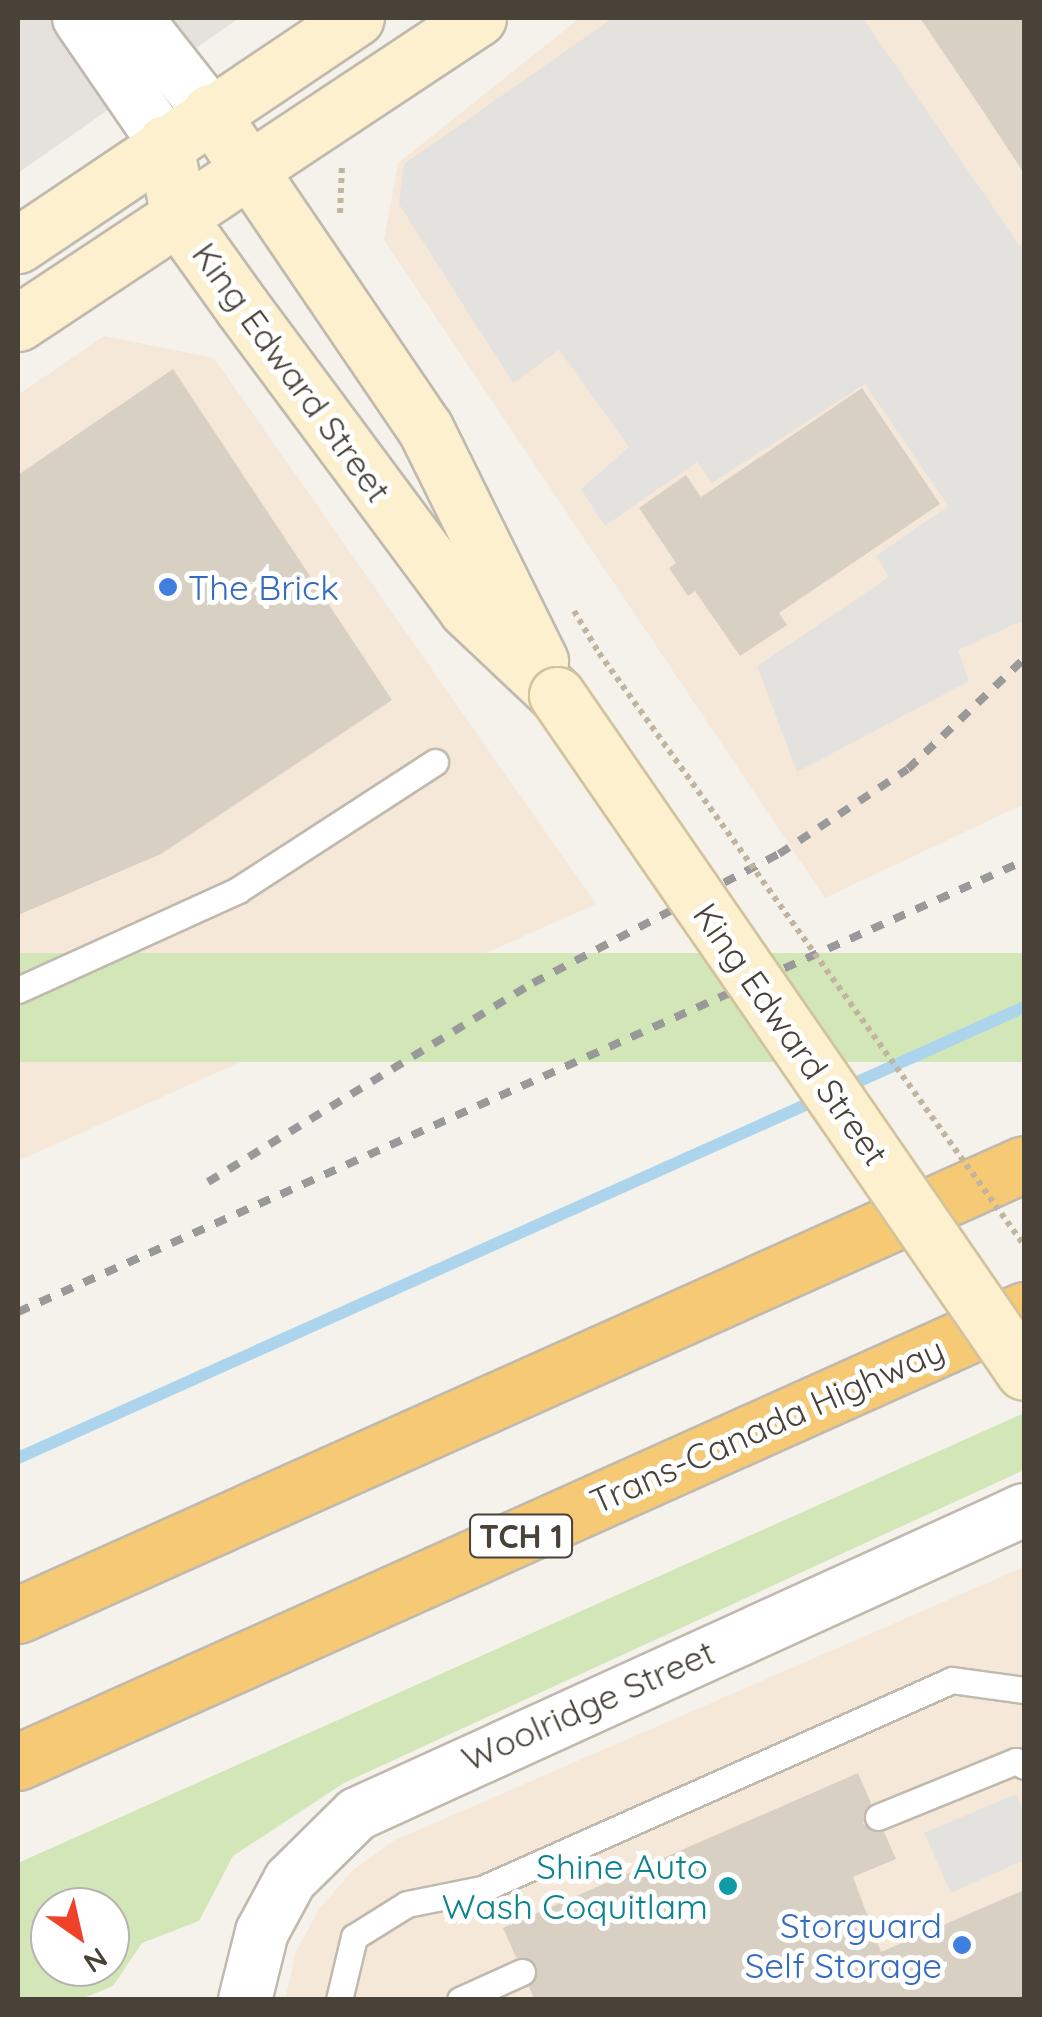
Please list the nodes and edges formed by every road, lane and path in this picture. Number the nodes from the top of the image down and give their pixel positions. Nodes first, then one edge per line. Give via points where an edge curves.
1 (79, 18) edge
2 (136, 18) edge
3 (356, 18) edge
4 (478, 18) edge
5 (210, 112) junction
6 (164, 143) junction
7 (253, 173) junction
8 (180, 219) junction
9 (18, 245) edge
10 (18, 323) edge
11 (599, 652) dead end
12 (557, 695) junction
13 (435, 762) dead end
14 (18, 990) edge
15 (1024, 1164) edge
16 (1024, 1245) edge
17 (1024, 1310) edge
18 (1024, 1372) edge
19 (1024, 1510) edge
20 (18, 1615) edge
21 (1024, 1690) edge
22 (18, 1762) edge
23 (1024, 1766) edge
24 (878, 1817) dead end
25 (522, 1972) dead end
26 (245, 2000) edge
27 (339, 2000) edge
28 (460, 2000) edge

1 - 6 street, King Edward Street
2 - 5 street, King Edward Street
3 - 5 main road
4 - 7 main road
5 - 6 main road
5 - 7 main road, King Edward Street
6 - 8 main road, King Edward Street
6 - 9 main road
7 - 8 main road
7 - 12 main road, King Edward Street via 425,428
8 - 10 main road
8 - 12 main road, King Edward Street via 466,610
11 - 16 path, bridge
12 - 18 main road, King Edward Street, bridge
13 - 14 lane via 238,890
15 - 20 highway
17 - 22 highway, Trans-Canada Highway / TCH 1
19 - 26 street, Woolridge Street via 357,1814 290,1880 262,1932
21 - 27 lane via 952,1680 482,1889 407,1904 354,1937
23 - 24 lane via 1016,1761
25 - 28 lane

